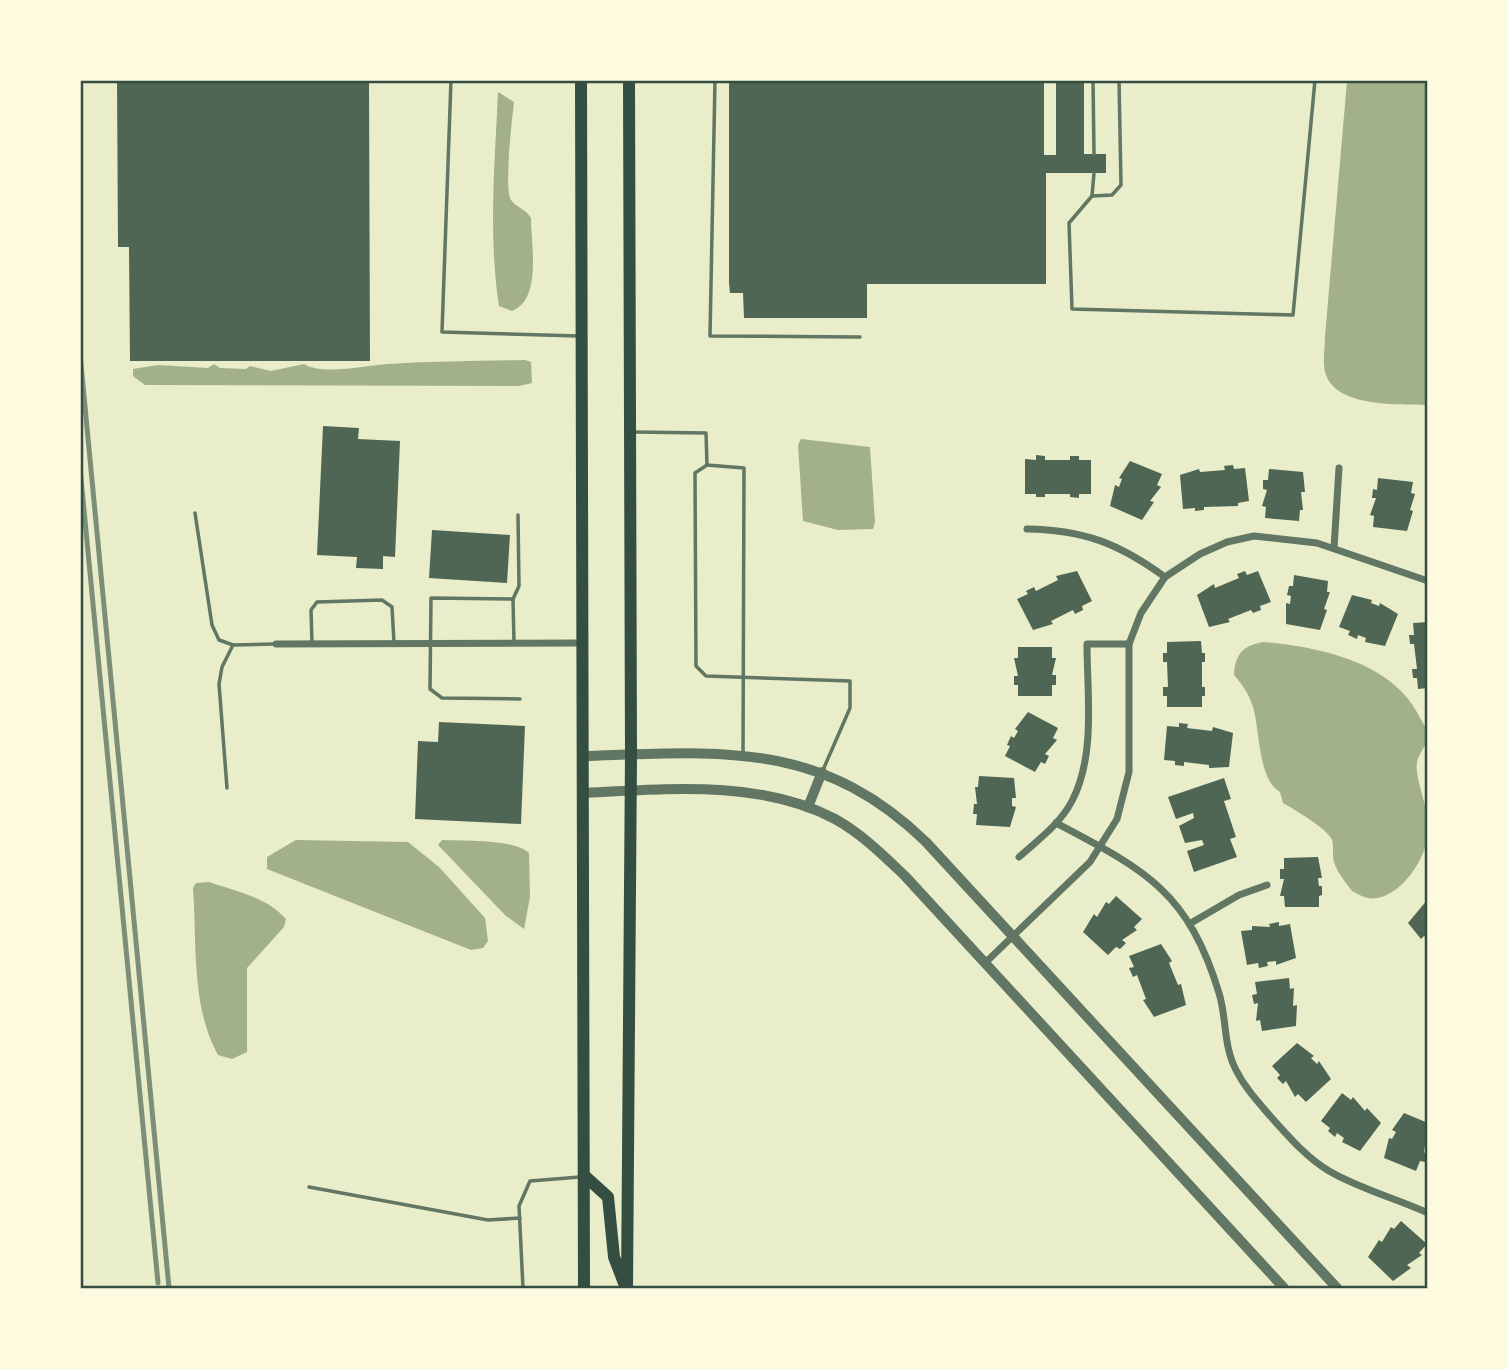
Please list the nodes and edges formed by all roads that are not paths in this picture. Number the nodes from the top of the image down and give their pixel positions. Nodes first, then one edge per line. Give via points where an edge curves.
1 (451, 80) edge
2 (581, 80) edge
3 (629, 80) edge
4 (715, 80) edge
5 (1093, 80) edge
6 (1119, 80) edge
7 (1315, 80) edge
8 (1094, 154) dead end
9 (1094, 173) dead end
10 (1092, 196) junction
11 (581, 336) junction
12 (860, 337) dead end
13 (630, 432) junction
14 (707, 465) junction
15 (1339, 468) dead end
16 (195, 513) dead end
17 (518, 515) dead end
18 (1027, 529) dead end
19 (1334, 548) junction
20 (1164, 577) junction
21 (1427, 581) edge
22 (513, 599) junction
23 (312, 643) junction
24 (394, 643) junction
25 (431, 643) junction
26 (514, 643) junction
27 (582, 643) junction
28 (276, 644) joint
29 (1129, 644) junction
30 (233, 645) junction
31 (745, 678) junction
32 (520, 699) dead end
33 (631, 755) junction
34 (743, 755) junction
35 (582, 756) junction
36 (822, 772) junction
37 (227, 788) dead end
38 (631, 790) junction
39 (582, 793) junction
40 (808, 807) junction
41 (1056, 823) junction
42 (1100, 846) junction
43 (1019, 857) dead end
44 (1267, 885) dead end
45 (1191, 923) junction
46 (1013, 936) junction
47 (985, 963) junction
48 (586, 1177) junction
49 (309, 1187) dead end
50 (1427, 1213) edge
51 (520, 1218) junction
52 (523, 1289) edge
53 (584, 1289) edge
54 (627, 1289) edge
55 (1284, 1289) edge
56 (1336, 1289) edge

1 - 11 lane via 442,332
2 - 11 main road
3 - 13 main road
4 - 12 lane via 710,336
5 - 8 lane
6 - 10 lane via 1121,185 1112,195
7 - 10 lane via 1293,314 1072,309 1069,223
9 - 10 lane
11 - 27 main road
13 - 14 lane via 706,433
13 - 33 main road
14 - 31 lane via 744,468
14 - 31 lane via 695,473 696,666 706,676
15 - 19 street
16 - 30 lane via 212,625 219,640
17 - 22 lane via 519,586
18 - 20 street via 1066,530 1098,538 1138,557
19 - 20 street via 1286,537 1254,536 1200,554
19 - 21 street
20 - 29 street
22 - 25 lane via 431,598
22 - 26 lane
23 - 24 street
23 - 24 lane via 311,610 317,602 382,600 393,607
23 - 28 street
24 - 25 street
25 - 26 street
25 - 32 lane via 429,689 435,694 442,698
26 - 27 street
27 - 35 main road
28 - 30 lane
29 - 41 street via 1087,644 1087,736 1082,772 1072,802
29 - 42 street via 1129,772 1117,819
30 - 37 lane via 219,684
31 - 34 lane
31 - 36 lane via 850,681 850,708
33 - 34 street
33 - 35 street
33 - 38 main road
34 - 36 street
35 - 39 main road
36 - 40 street
36 - 46 street via 868,794 906,822
38 - 39 street
38 - 40 street via 760,794
38 - 54 main road
39 - 48 main road
40 - 47 street via 836,820 878,850
41 - 42 street
41 - 43 street
42 - 45 street via 1154,881
42 - 46 street via 1090,862
44 - 45 street via 1239,895
45 - 50 street via 1220,997 1227,1047 1251,1094 1300,1149 1328,1171
46 - 47 street
46 - 56 street
47 - 55 street
48 - 51 lane via 530,1181 519,1206
48 - 53 main road
48 - 54 main road via 608,1197 614,1257
49 - 51 lane via 488,1220
51 - 52 lane

